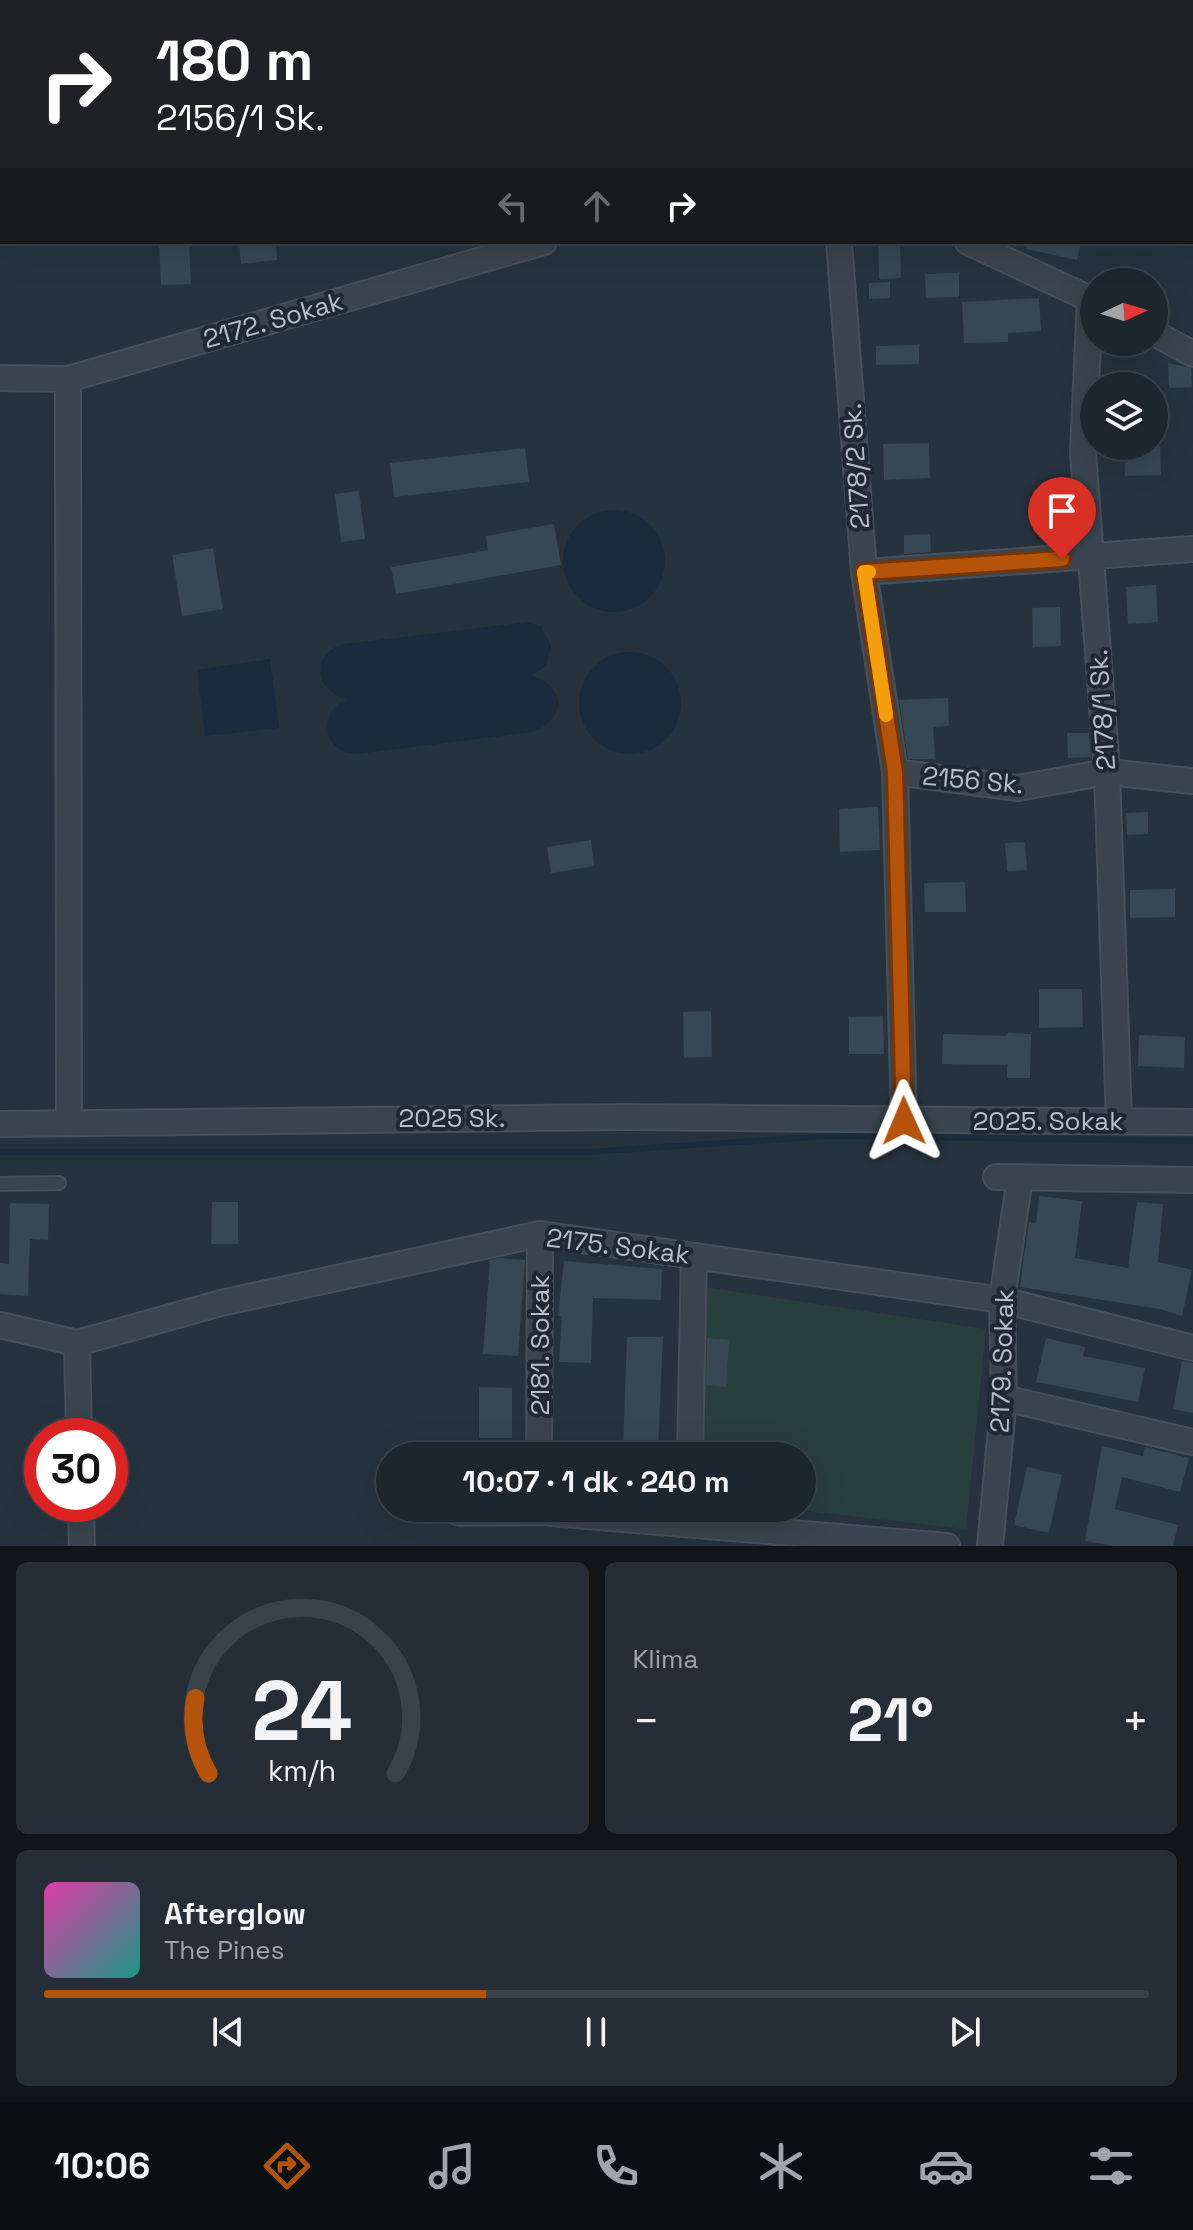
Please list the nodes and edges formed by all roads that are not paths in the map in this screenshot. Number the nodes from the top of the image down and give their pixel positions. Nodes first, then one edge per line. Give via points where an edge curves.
1 (537, 244) edge
2 (839, 244) edge
3 (972, 244) edge
4 (1080, 294) edge
5 (1168, 341) edge
6 (1193, 354) edge
7 (1089, 356) edge
8 (0, 378) edge
9 (68, 379) junction
10 (1193, 549) edge
11 (1090, 557) junction
12 (864, 572) junction
13 (895, 772) junction
14 (1107, 772) junction
15 (1193, 781) edge
16 (904, 1121) junction
17 (1119, 1121) junction
18 (69, 1122) junction
19 (1193, 1122) edge
20 (0, 1124) edge
21 (1193, 1180) edge
22 (59, 1183) dead end
23 (0, 1184) edge
24 (540, 1234) junction
25 (694, 1256) junction
26 (1002, 1300) junction
27 (0, 1325) edge
28 (77, 1343) junction
29 (1193, 1348) edge
30 (1004, 1398) junction
31 (79, 1418) edge
32 (539, 1442) edge
33 (690, 1442) edge
34 (1193, 1442) edge
35 (81, 1522) edge
36 (741, 1522) edge
37 (82, 1546) edge
38 (947, 1546) edge
39 (990, 1546) edge

1 - 9 street, 2172. Sokak
2 - 12 street, 2178/2 Sk.
3 - 4 street
5 - 6 street
7 - 11 street, 2178/1 Sk. via 1083,452
8 - 9 street, 2172. Sokak
9 - 18 street
10 - 11 street
11 - 12 street
11 - 14 street, 2178/1 Sk.
12 - 13 street, 2178/2 Sk.
13 - 14 street, 2156 Sk. via 1018,788
13 - 16 street, 2178/2 Sk.
14 - 15 street, 2156 Sk.
14 - 17 street, 2178/1 Sk.
16 - 17 street, 2025. Sokak
16 - 18 street, 2025 Sk. via 611,1117
17 - 19 street, 2025. Sokak
18 - 20 street, 2025 Sk.
21 - 26 street, 2179. Sokak via 1008,1177
22 - 23 lane
24 - 25 street, 2175. Sokak
24 - 28 street, 2175. Sokak via 221,1303
24 - 32 street, 2181. Sokak
25 - 26 street, 2175. Sokak
25 - 33 street
26 - 29 street, 2175. Sokak
26 - 30 street, 2179. Sokak
27 - 28 street, 2175. Sokak
28 - 31 street
30 - 34 street
30 - 39 street, 2179. Sokak
35 - 37 street
36 - 38 street

